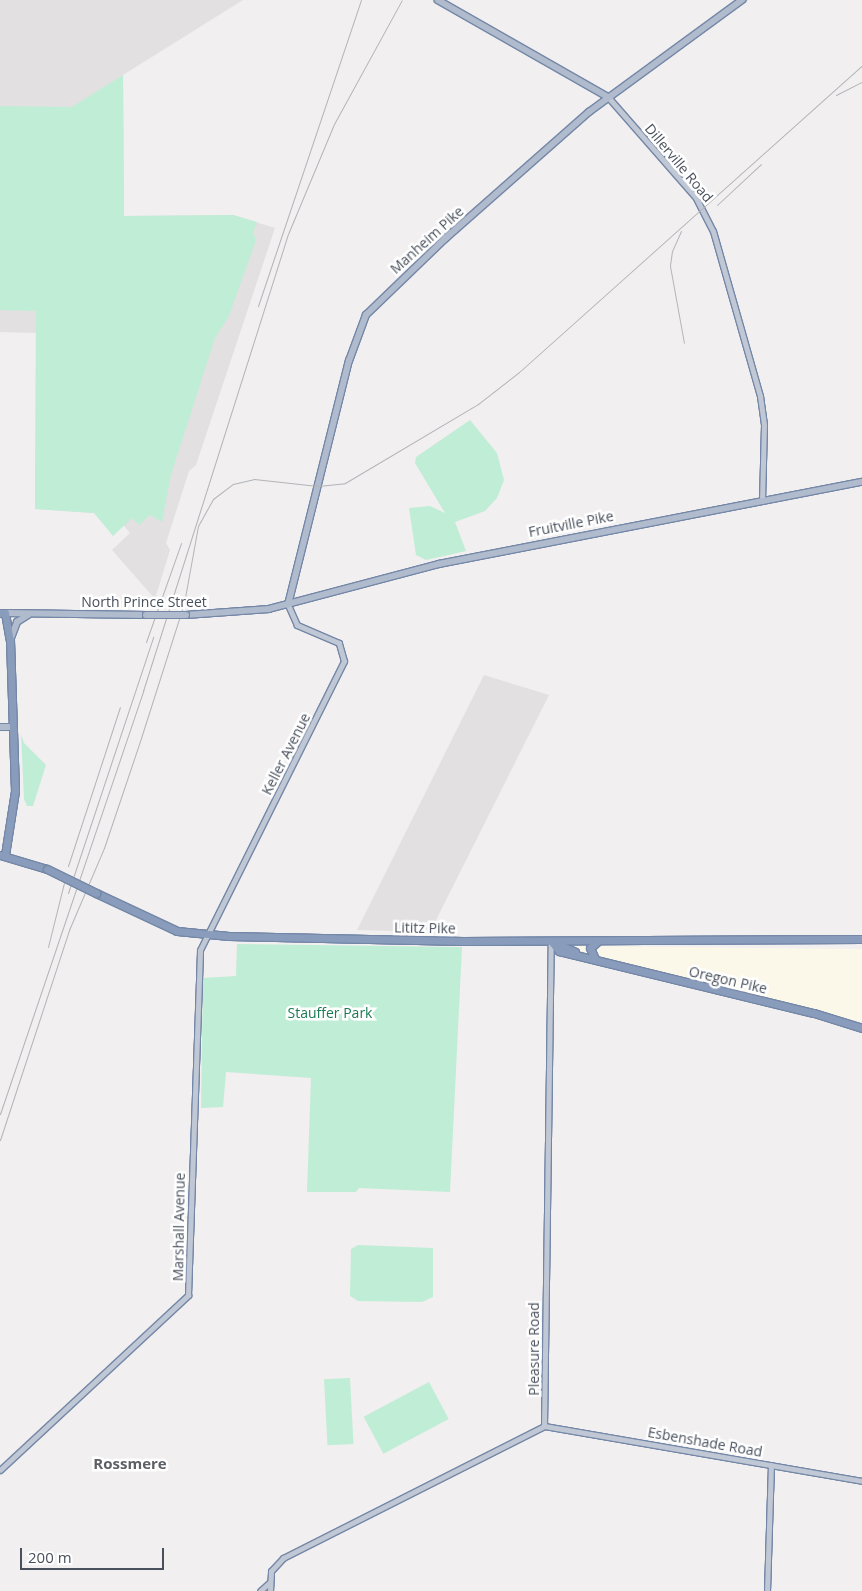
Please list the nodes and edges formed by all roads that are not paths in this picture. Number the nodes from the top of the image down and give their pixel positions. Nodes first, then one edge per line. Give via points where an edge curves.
1 (438, 0) edge
2 (742, 0) edge
3 (608, 97) junction
4 (862, 482) edge
5 (762, 501) junction
6 (288, 605) junction
7 (2, 613) edge
8 (29, 615) junction
9 (10, 640) junction
10 (0, 727) edge
11 (12, 727) junction
12 (3, 855) edge
13 (206, 934) junction
14 (862, 939) edge
15 (602, 940) junction
16 (550, 941) junction
17 (597, 961) junction
18 (862, 1028) edge
19 (544, 1426) junction
20 (771, 1465) junction
21 (0, 1470) edge
22 (862, 1481) edge
23 (270, 1582) junction
24 (260, 1591) edge
25 (270, 1591) edge
26 (767, 1591) edge

1 - 3 main road, Dillerville Road
2 - 3 main road, Manheim Pike
3 - 5 street, Dillerville Road via 696,198 713,231 760,396 764,425
3 - 6 main road, Manheim Pike via 531,161 366,316 349,361
4 - 5 main road, Fruitville Pike
5 - 6 main road, Fruitville Pike via 439,564
6 - 8 main road, North Prince Street, bridge via 238,613
6 - 13 street, Keller Avenue via 297,625 339,643 344,651 343,665
7 - 8 main road, North Prince Street
7 - 9 highway
8 - 9 main road via 17,622
9 - 11 highway
10 - 11 main road
11 - 12 highway via 15,791
12 - 13 highway, Lititz Pike, bridge via 47,869 147,920 177,931
13 - 16 highway, Lititz Pike
13 - 21 street, Marshall Avenue via 197,969 188,1295
14 - 15 highway, Lititz Pike
15 - 16 highway, Lititz Pike
15 - 17 highway via 590,948
16 - 17 highway, Oregon Pike via 559,951
16 - 19 street, Pleasure Road
17 - 18 highway, Oregon Pike via 814,1013
19 - 20 street, Esbenshade Road
19 - 23 street via 294,1552 276,1564
20 - 22 street, Esbenshade Road
20 - 26 street
23 - 24 street
23 - 25 street

